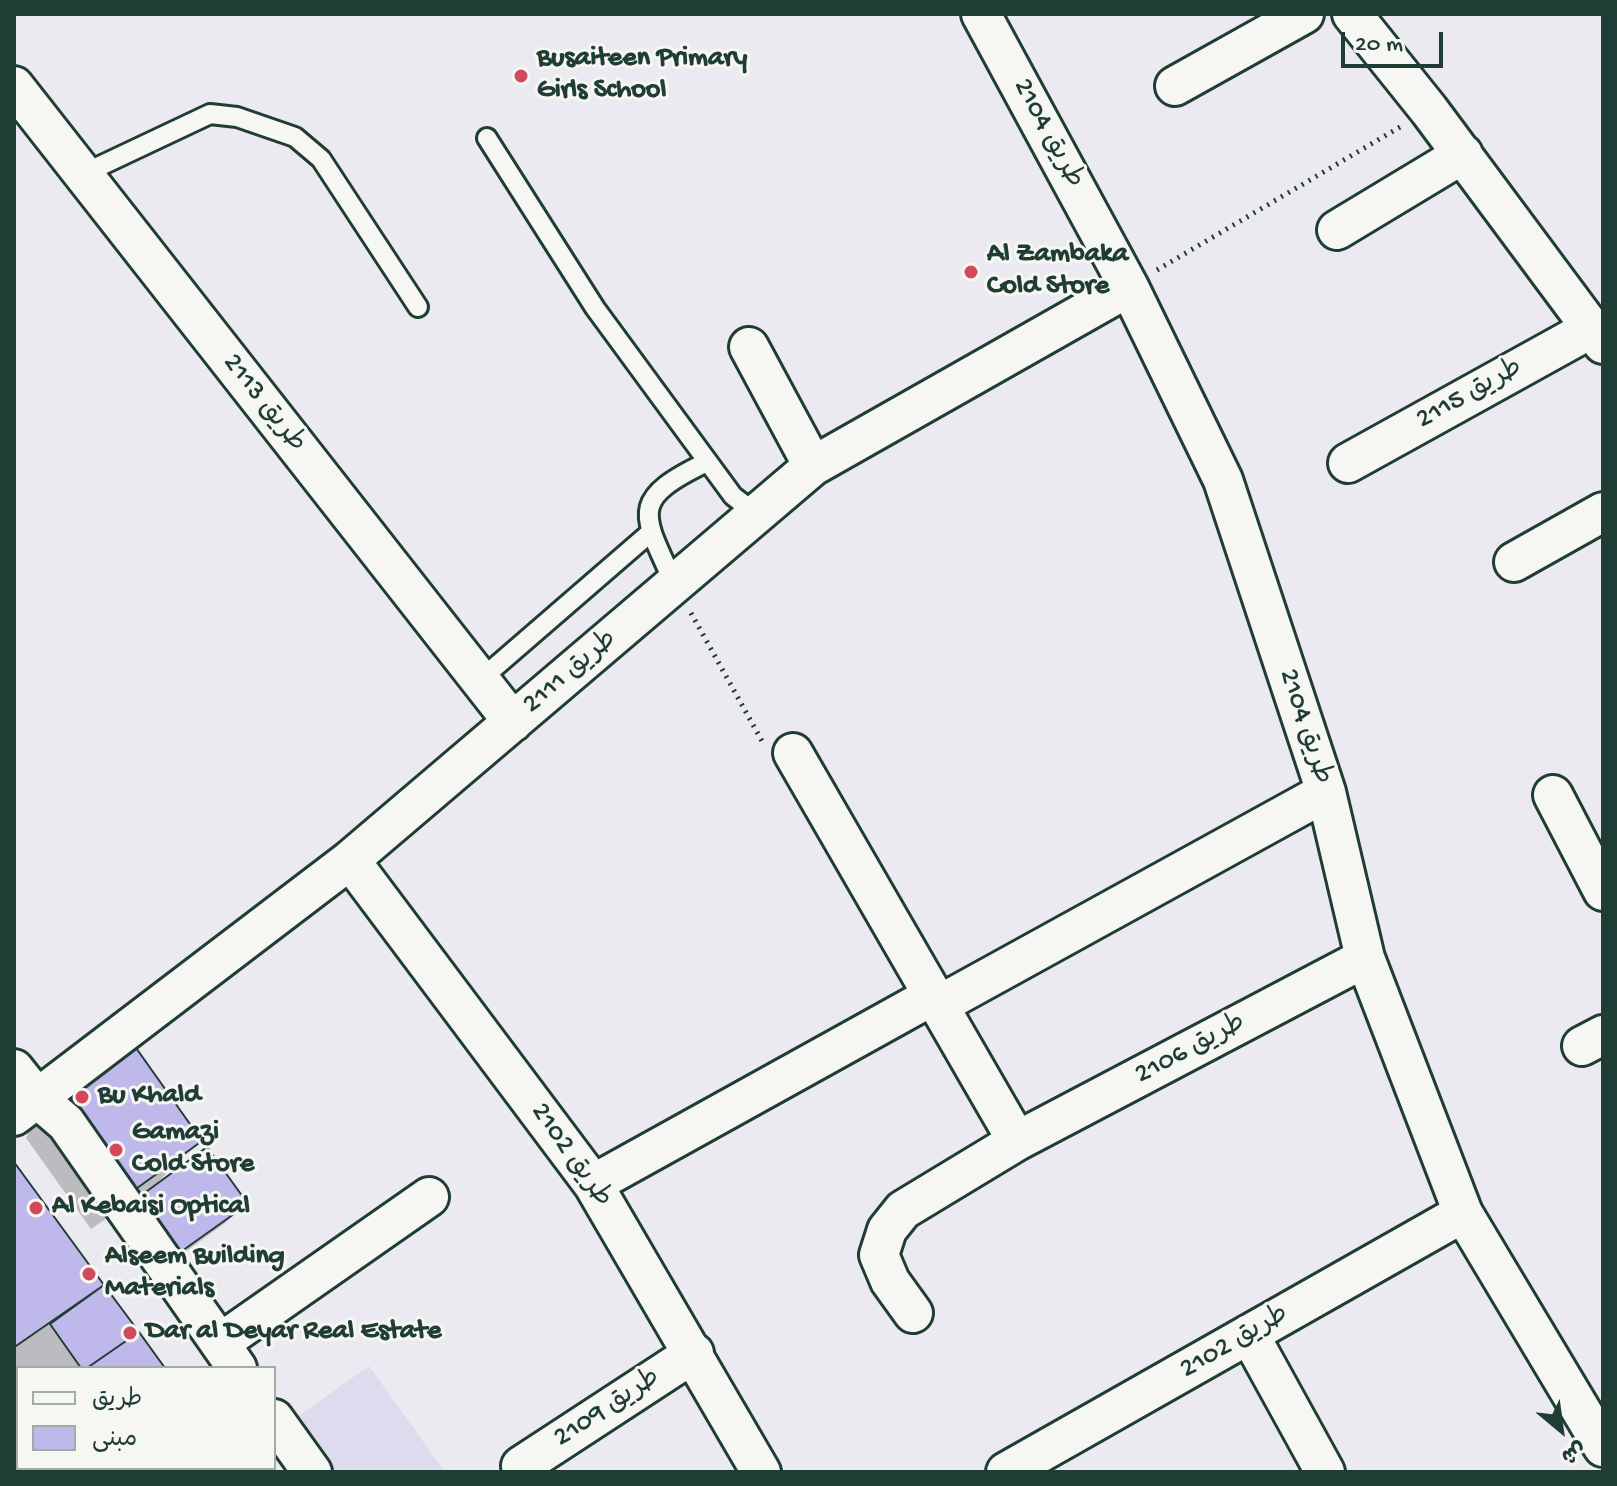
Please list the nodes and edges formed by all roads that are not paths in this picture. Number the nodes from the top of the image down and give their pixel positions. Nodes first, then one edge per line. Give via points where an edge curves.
1 (981, 14) edge
2 (1304, 14) edge
3 (1352, 14) edge
4 (14, 86) edge
5 (1175, 86) dead end
6 (487, 138) dead end
7 (1463, 154) junction
8 (83, 174) junction
9 (1337, 230) dead end
10 (1129, 287) junction
11 (418, 307) dead end
12 (1598, 336) edge
13 (749, 347) dead end
14 (707, 462) junction
15 (1348, 463) dead end
16 (813, 466) junction
17 (1603, 512) edge
18 (755, 513) junction
19 (651, 532) junction
20 (1514, 562) dead end
21 (675, 585) junction
22 (480, 680) junction
23 (513, 722) junction
24 (793, 753) road end
25 (1326, 792) junction
26 (1553, 795) dead end
27 (1594, 852) edge
28 (350, 860) junction
29 (1603, 891) edge
30 (1365, 958) junction
31 (936, 1000) junction
32 (14, 1069) edge
33 (26, 1107) edge
34 (1017, 1141) junction
35 (593, 1184) junction
36 (429, 1197) dead end
37 (1463, 1213) junction
38 (913, 1313) dead end
39 (1249, 1334) junction
40 (694, 1353) junction
41 (223, 1360) edge
42 (276, 1422) edge
43 (1603, 1447) edge
44 (517, 1469) edge
45 (312, 1472) edge
46 (761, 1472) edge
47 (1006, 1472) edge
48 (1325, 1472) edge

1 - 10 street, طريق 2104
2 - 5 street
3 - 7 street, طريق 2115
4 - 8 street, طريق 2113
6 - 14 lane via 595,308
7 - 9 street
7 - 12 street, طريق 2115
8 - 11 lane via 210,114 237,117 295,137 321,159
8 - 22 street, طريق 2113
10 - 16 street, طريق 2111
10 - 25 street, طريق 2104 via 1223,480
12 - 15 street, طريق 2115
13 - 16 street
14 - 18 lane via 733,496
14 - 19 lane via 654,493 646,514
16 - 18 street, طريق 2111
17 - 20 street
18 - 21 street, طريق 2111
19 - 21 lane
19 - 22 lane
21 - 23 street, طريق 2111
22 - 23 street, طريق 2113
23 - 28 street, طريق 2111
24 - 31 street
25 - 30 street, طريق 2104
25 - 31 street
26 - 27 street
27 - 29 street
28 - 33 street, طريق 2111
28 - 35 street, طريق 2102
30 - 34 street, طريق 2106
30 - 37 street, طريق 2104
31 - 34 street
31 - 35 street
32 - 33 street
33 - 41 street via 52,1133
34 - 38 street, طريق 2106 via 903,1210 887,1230 879,1255
35 - 40 street, طريق 2102
36 - 41 street
37 - 39 street, طريق 2102
37 - 43 street, طريق 2104
39 - 47 street, طريق 2102
39 - 48 street
40 - 44 street, طريق 2109
40 - 46 street, طريق 2102
42 - 45 street

